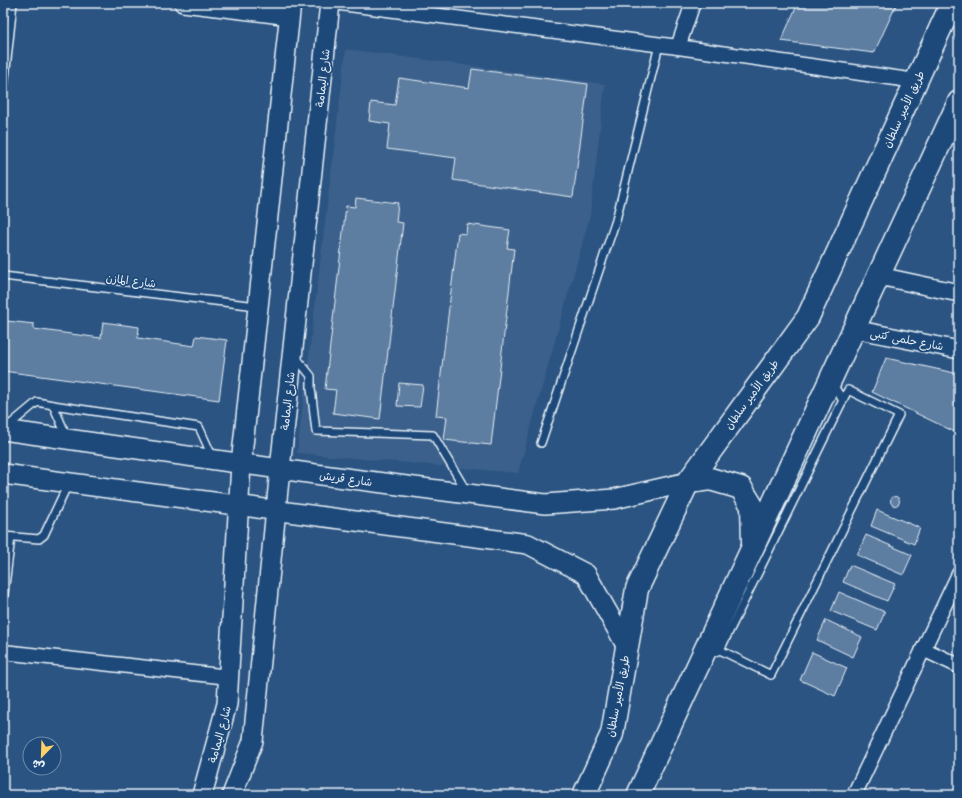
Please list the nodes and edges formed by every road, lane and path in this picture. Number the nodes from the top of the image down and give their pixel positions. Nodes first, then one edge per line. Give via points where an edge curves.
1 (13, 3) edge
2 (330, 3) edge
3 (341, 3) edge
4 (693, 3) edge
5 (952, 3) edge
6 (193, 4) edge
7 (290, 10) edge
8 (659, 45) junction
9 (678, 47) junction
10 (916, 81) junction
11 (3, 97) edge
12 (959, 102) edge
13 (3, 276) edge
14 (879, 276) junction
15 (959, 293) edge
16 (257, 306) junction
17 (854, 329) junction
18 (959, 350) edge
19 (292, 353) junction
20 (830, 380) junction
21 (843, 401) junction
22 (53, 404) junction
23 (3, 430) edge
24 (68, 439) junction
25 (541, 442) dead end
26 (213, 458) junction
27 (241, 464) junction
28 (280, 469) junction
29 (3, 474) edge
30 (68, 482) junction
31 (688, 482) junction
32 (468, 494) junction
33 (239, 505) junction
34 (277, 510) junction
35 (3, 536) edge
36 (11, 537) junction
37 (753, 547) junction
38 (959, 574) edge
39 (3, 602) edge
40 (626, 645) junction
41 (923, 649) junction
42 (3, 652) edge
43 (711, 654) junction
44 (959, 666) edge
45 (229, 677) junction
46 (202, 795) edge
47 (232, 795) edge
48 (584, 795) edge
49 (638, 795) edge
50 (854, 795) edge

1 - 11 lane
2 - 19 main road, شارع اليمامة
3 - 8 street
4 - 9 street
5 - 10 main road, طريق الأمير سلطان
6 - 7 street
7 - 16 main road, شارع اليمامة
8 - 9 street
8 - 25 lane via 616,220
9 - 10 street
10 - 31 main road, طريق الأمير سلطان via 808,317
12 - 14 main road
13 - 16 lane, شارع المازن
14 - 15 street
14 - 17 main road
16 - 27 main road, شارع اليمامة
17 - 18 street, شارع حلمى كتبى
17 - 20 main road
19 - 28 main road, شارع اليمامة
19 - 32 lane via 311,376 316,431 433,435
20 - 21 lane
20 - 37 main road
21 - 43 lane
21 - 43 lane via 848,390 899,415 771,675
22 - 23 lane via 37,402
22 - 24 lane
22 - 26 lane via 199,428
23 - 24 main road, شارع قريش
24 - 26 main road, شارع قريش
26 - 27 main road, شارع قريش
27 - 28 main road, شارع قريش
27 - 33 main road, شارع اليمامة
28 - 32 main road, شارع قريش
28 - 34 main road, شارع اليمامة
29 - 30 main road
30 - 33 main road
30 - 36 lane via 44,535 34,540
31 - 32 main road, شارع قريش via 614,500 553,503
31 - 37 main road via 710,479 741,488 752,506
31 - 40 main road, طريق الأمير سلطان via 637,589
33 - 34 main road
33 - 45 main road, شارع اليمامة
34 - 40 main road via 528,544 586,574
34 - 47 main road, شارع اليمامة via 253,741
35 - 36 lane
36 - 39 lane
37 - 43 main road
38 - 41 street
40 - 48 main road, طريق الأمير سلطان via 612,734
41 - 44 street
41 - 50 street
42 - 45 street
43 - 49 main road
45 - 46 main road, شارع اليمامة via 228,704

